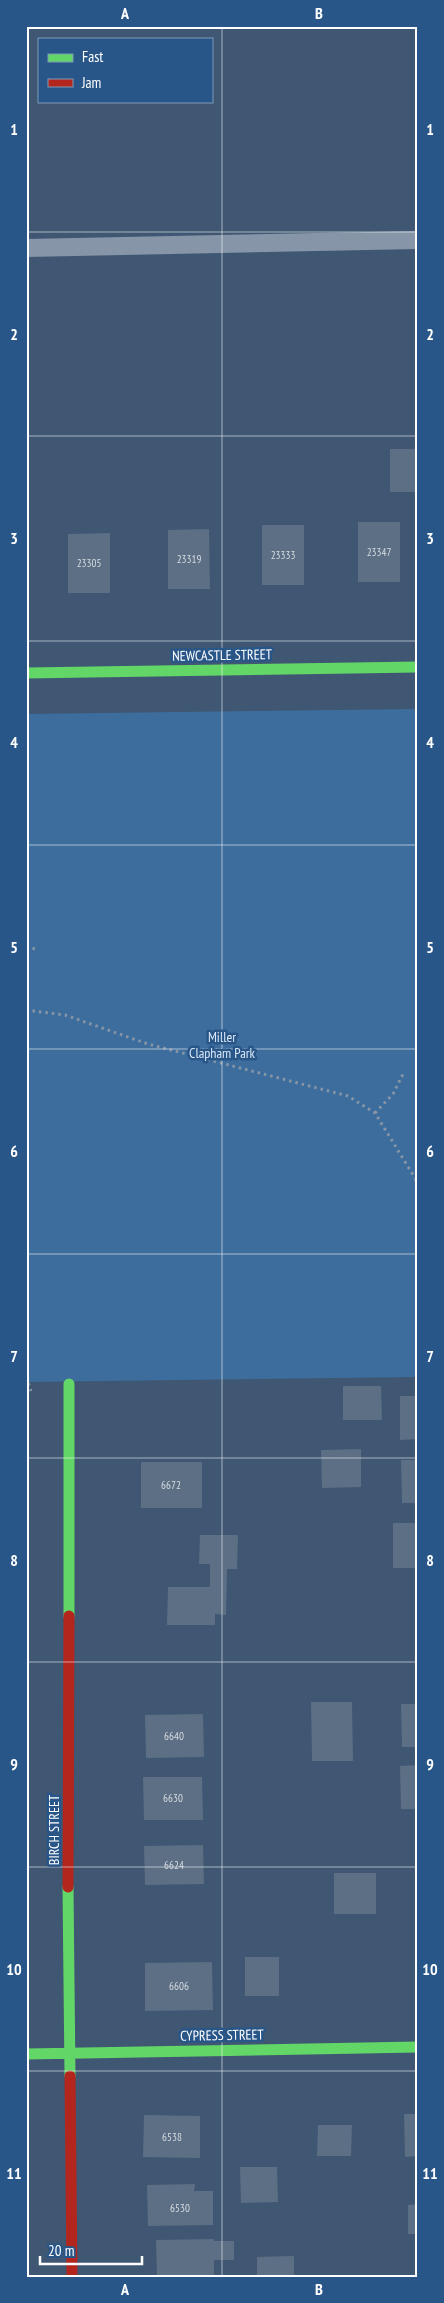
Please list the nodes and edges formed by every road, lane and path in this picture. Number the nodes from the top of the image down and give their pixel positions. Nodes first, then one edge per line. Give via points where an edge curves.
1 (418, 240) edge
2 (26, 248) edge
3 (418, 667) edge
4 (26, 673) edge
5 (26, 948) edge
6 (37, 949) dead end
7 (26, 1010) edge
8 (404, 1072) dead end
9 (375, 1113) junction
10 (418, 1183) edge
11 (26, 1377) edge
12 (69, 1384) dead end
13 (31, 1391) dead end
14 (418, 2047) edge
15 (72, 2053) junction
16 (26, 2054) edge
17 (72, 2277) edge

1 - 2 lane
3 - 4 street, NEWCASTLE STREET
5 - 6 path
7 - 9 path via 65,1015 148,1044 348,1096
8 - 9 path via 392,1094
9 - 10 path
11 - 13 path
12 - 15 street, BIRCH STREET via 68,1913
14 - 15 street, CYPRESS STREET
15 - 16 street, CYPRESS STREET
15 - 17 street, BIRCH STREET

